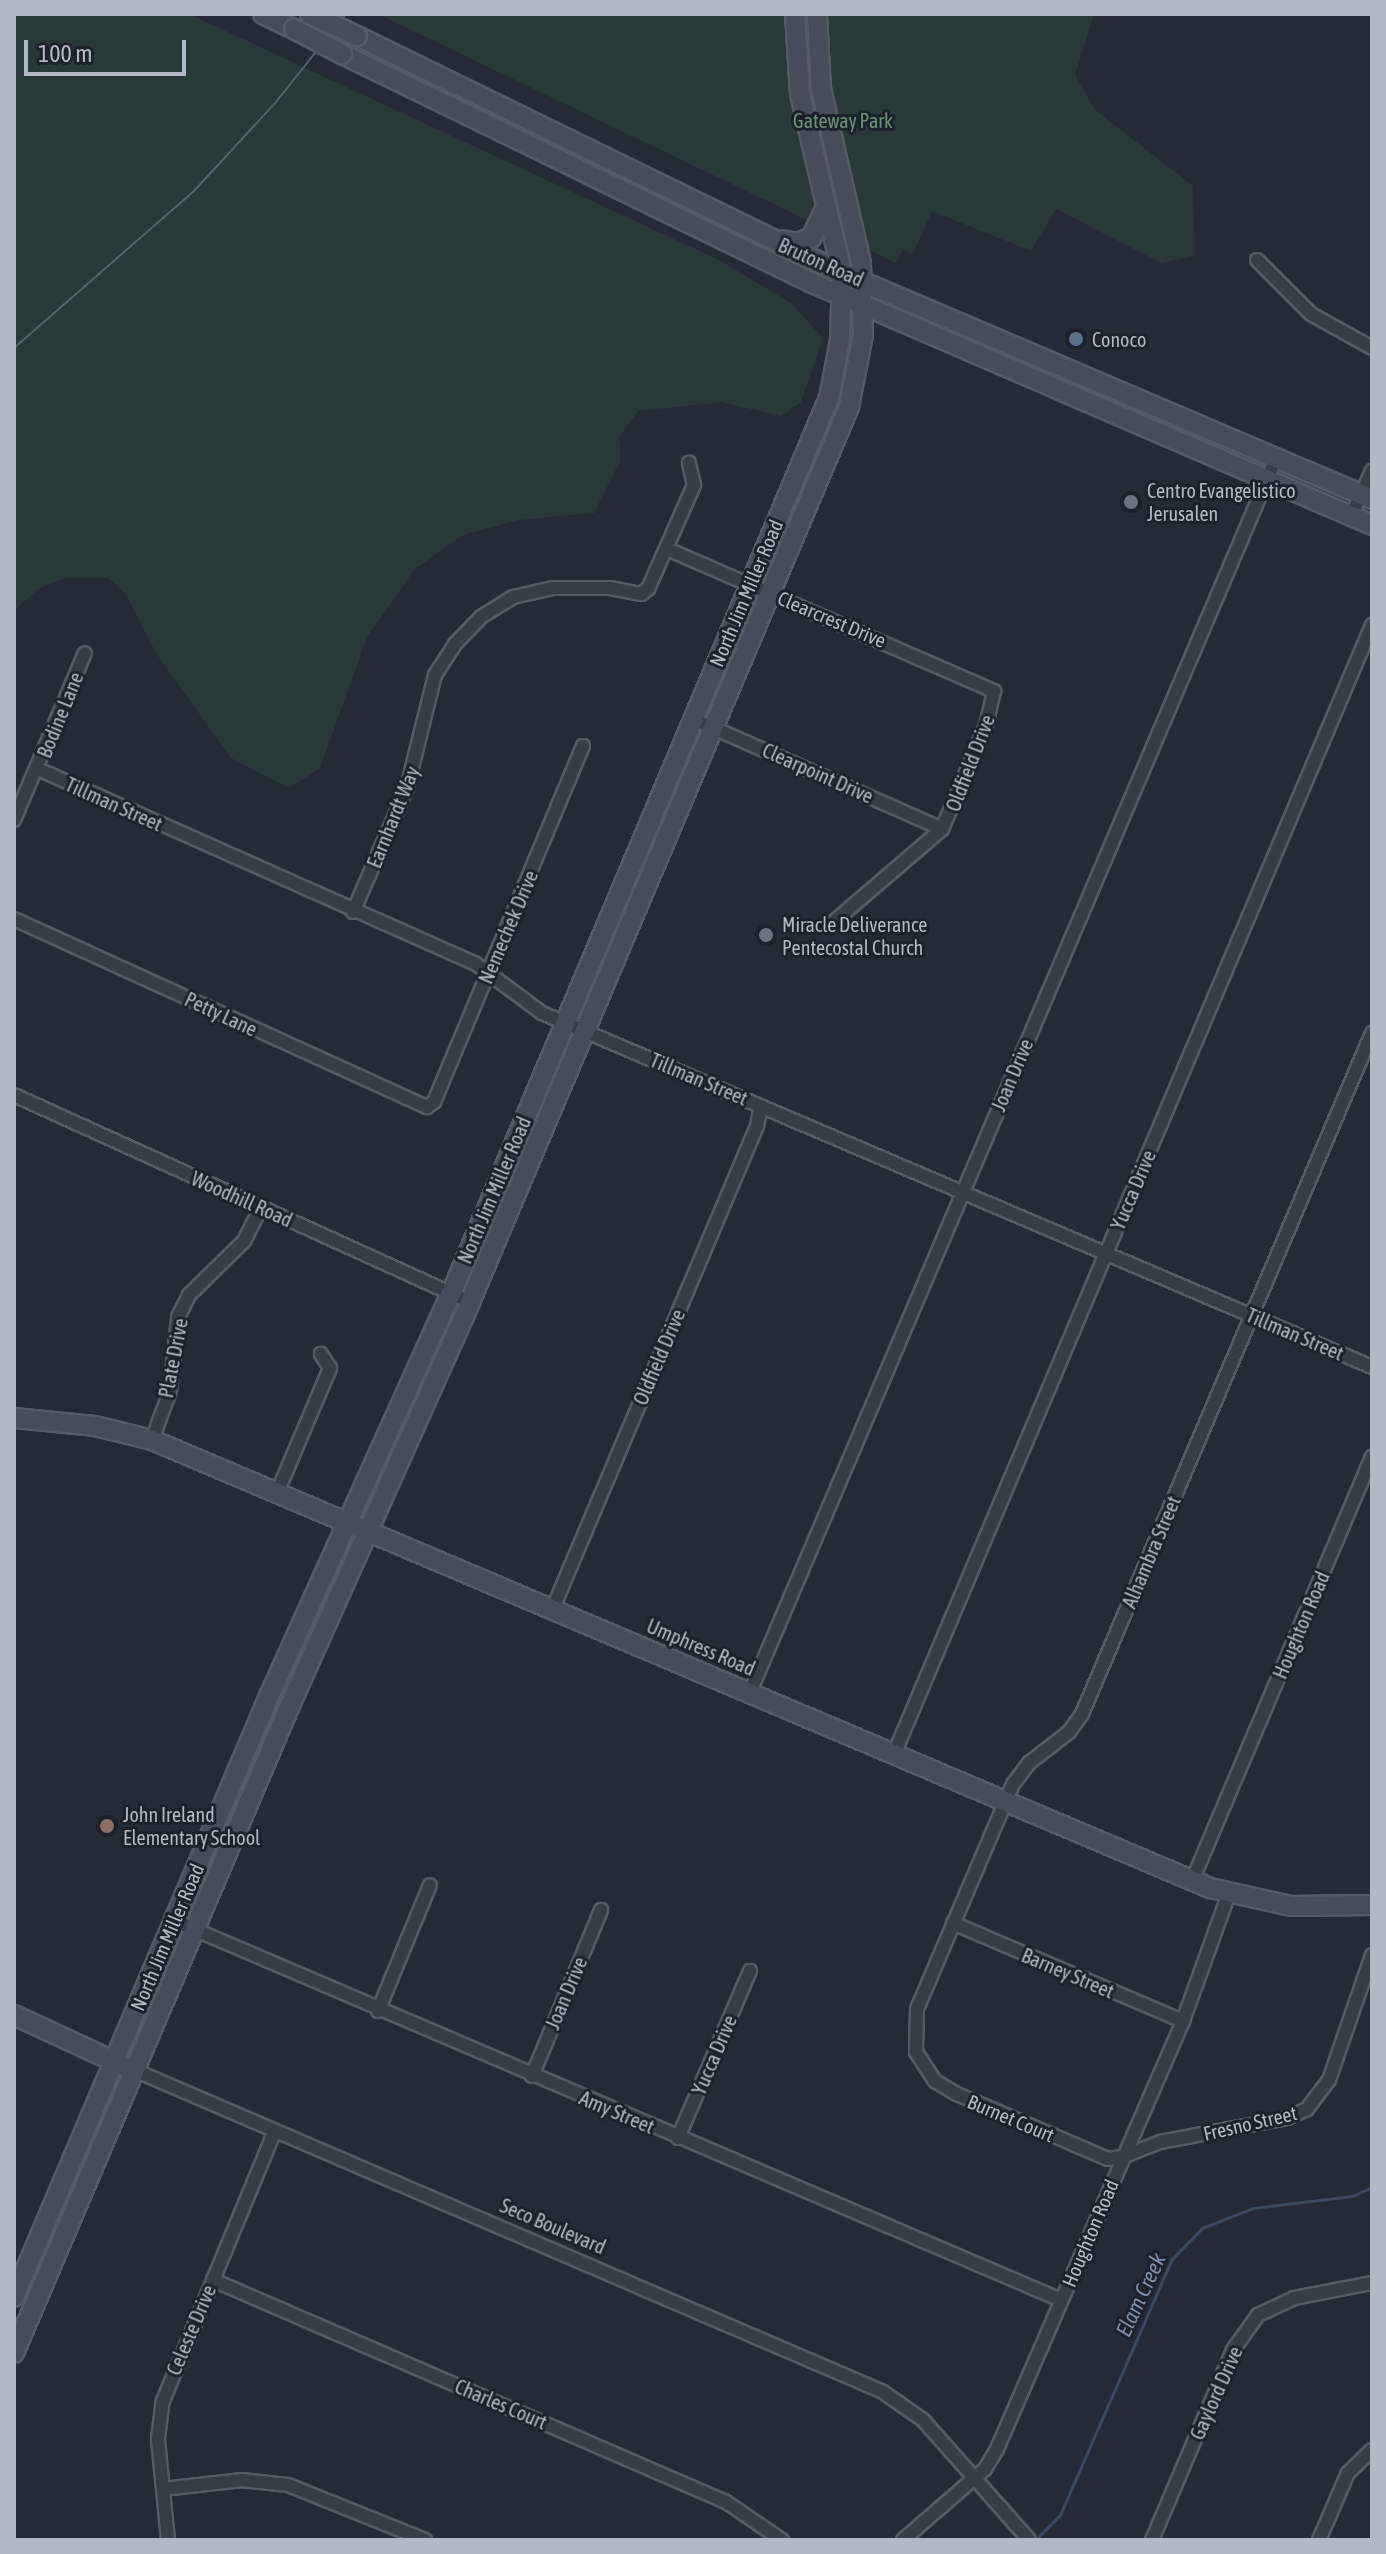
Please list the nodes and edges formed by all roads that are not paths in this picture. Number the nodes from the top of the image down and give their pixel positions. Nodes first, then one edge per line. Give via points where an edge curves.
1 (263, 14) edge
2 (310, 14) edge
3 (795, 14) edge
4 (817, 14) edge
5 (826, 207) junction
6 (769, 237) junction
7 (1257, 260) dead end
8 (842, 273) junction
9 (862, 281) junction
10 (843, 296) junction
11 (864, 305) junction
12 (1372, 348) edge
13 (1115, 389) junction
14 (1106, 410) junction
15 (811, 443) junction
16 (831, 451) junction
17 (1276, 458) junction
18 (689, 463) dead end
19 (1372, 471) edge
20 (1267, 480) junction
21 (1367, 497) edge
22 (1351, 516) junction
23 (1372, 525) edge
24 (667, 549) junction
25 (750, 584) junction
26 (770, 593) junction
27 (1372, 625) edge
28 (85, 653) dead end
29 (994, 691) joint
30 (693, 719) junction
31 (713, 727) junction
32 (583, 746) dead end
33 (38, 769) junction
34 (14, 820) edge
35 (942, 829) junction
36 (353, 912) junction
37 (14, 919) edge
38 (830, 925) dead end
39 (489, 973) junction
40 (565, 1022) junction
41 (585, 1030) junction
42 (1372, 1033) edge
43 (14, 1095) edge
44 (428, 1106) joint
45 (761, 1106) junction
46 (963, 1192) junction
47 (261, 1208) junction
48 (1106, 1253) junction
49 (451, 1294) junction
50 (470, 1302) junction
51 (1252, 1316) junction
52 (321, 1354) dead end
53 (1372, 1367) edge
54 (14, 1418) edge
55 (152, 1440) junction
56 (1372, 1457) edge
57 (277, 1493) junction
58 (348, 1523) junction
59 (367, 1531) junction
60 (553, 1608) junction
61 (750, 1692) junction
62 (270, 1694) junction
63 (291, 1703) junction
64 (894, 1754) junction
65 (1005, 1802) junction
66 (1192, 1881) junction
67 (430, 1885) dead end
68 (1229, 1893) junction
69 (1372, 1905) edge
70 (601, 1910) dead end
71 (175, 1921) junction
72 (953, 1923) junction
73 (193, 1930) junction
74 (1372, 1955) edge
75 (750, 1971) dead end
76 (378, 2011) junction
77 (14, 2015) edge
78 (1183, 2021) junction
79 (916, 2052) joint
80 (114, 2062) junction
81 (134, 2070) junction
82 (532, 2076) junction
83 (275, 2131) junction
84 (678, 2138) junction
85 (1122, 2157) junction
86 (213, 2280) junction
87 (1372, 2283) edge
88 (14, 2297) edge
89 (1061, 2300) junction
90 (14, 2353) edge
91 (1372, 2450) edge
92 (976, 2478) junction
93 (163, 2489) junction
94 (1027, 2538) edge
95 (168, 2540) edge
96 (425, 2540) edge
97 (782, 2540) edge
98 (903, 2540) edge
99 (1152, 2540) edge
100 (1319, 2540) edge

1 - 10 main road, Bruton Road, bridge
2 - 6 main road, Bruton Road, bridge
3 - 5 main road, North Jim Miller Road via 800,94
4 - 9 main road, North Jim Miller Road via 821,89
5 - 6 main road via 817,231 803,242
5 - 8 main road, North Jim Miller Road
6 - 8 main road, Bruton Road
7 - 12 street via 1311,314
8 - 9 main road, Bruton Road
8 - 10 main road, North Jim Miller Road
9 - 11 main road, North Jim Miller Road
9 - 13 main road, Bruton Road
10 - 11 main road, Bruton Road
10 - 15 main road, North Jim Miller Road via 834,381
11 - 14 main road, Bruton Road
11 - 16 main road, North Jim Miller Road via 858,373
13 - 14 main road
13 - 17 main road, Bruton Road
14 - 20 main road, Bruton Road
15 - 16 main road
15 - 25 main road, North Jim Miller Road
16 - 26 main road, North Jim Miller Road
17 - 20 street, Joan Drive
17 - 21 main road, Bruton Road
18 - 24 street, Earnhardt Way via 694,485
19 - 21 street
20 - 22 main road, Bruton Road
20 - 46 street, Joan Drive
21 - 22 street
22 - 23 main road, Bruton Road
24 - 25 street, Clearcrest Drive
24 - 36 street, Earnhardt Way via 656,577 641,594 588,587 513,597 481,617 455,644 435,675 407,788
25 - 26 street, Clearcrest Drive
25 - 30 main road, North Jim Miller Road
26 - 29 street, Clearcrest Drive
26 - 31 main road, North Jim Miller Road
27 - 48 street, Yucca Drive
28 - 33 street, Bodine Lane
29 - 35 street, Oldfield Drive via 986,725
30 - 31 street, Clearpoint Drive
30 - 40 main road, North Jim Miller Road
31 - 35 street, Clearpoint Drive
31 - 41 main road, North Jim Miller Road
32 - 39 street, Nemechek Drive
33 - 34 street, Bodine Lane
33 - 36 street, Tillman Street
35 - 38 street, Oldfield Drive
36 - 39 street, Tillman Street
37 - 44 street, Petty Lane
39 - 40 street, Tillman Street via 532,1007
39 - 44 street, Nemechek Drive
40 - 41 street, Tillman Street
40 - 49 main road, North Jim Miller Road
41 - 45 street, Tillman Street
41 - 50 main road, North Jim Miller Road
42 - 51 street, Alhambra Street
43 - 47 street, Woodhill Road
45 - 46 street, Tillman Street
45 - 60 street, Oldfield Drive
46 - 48 street, Tillman Street
46 - 61 street, Joan Drive
47 - 49 street, Woodhill Road
47 - 55 street, Plate Drive via 244,1241 189,1295 178,1317 170,1391
48 - 51 street, Tillman Street
48 - 64 street, Yucca Drive
49 - 50 street, Woodhill Road
49 - 58 main road, North Jim Miller Road
50 - 59 main road, North Jim Miller Road
51 - 53 street, Tillman Street
51 - 65 street, Alhambra Street via 1082,1714 1061,1741 1020,1772
52 - 57 street via 330,1368
54 - 55 main road, Umphress Road via 95,1426
55 - 57 main road, Umphress Road
56 - 66 street, Houghton Road
57 - 58 main road, Umphress Road
58 - 59 main road, Umphress Road
58 - 62 main road, North Jim Miller Road
59 - 60 main road, Umphress Road
59 - 63 main road, North Jim Miller Road
60 - 61 main road, Umphress Road
61 - 64 main road, Umphress Road
62 - 63 main road
62 - 71 main road, North Jim Miller Road
63 - 73 main road, North Jim Miller Road
64 - 65 main road, Umphress Road
65 - 66 main road, Umphress Road
65 - 72 street, Alhambra Street
66 - 68 main road, Umphress Road
67 - 76 street
68 - 69 main road, Umphress Road via 1291,1906
68 - 78 street, Houghton Road
70 - 82 street, Joan Drive
71 - 73 street, Amy Street
71 - 80 main road, North Jim Miller Road
72 - 78 street, Barney Street
72 - 79 street, Alhambra Street via 917,2009
73 - 76 street, Amy Street
73 - 81 main road, North Jim Miller Road
74 - 85 street, Fresno Street via 1329,2080 1307,2109 1287,2118 1160,2142
75 - 84 street, Yucca Drive
76 - 82 street, Amy Street
77 - 80 main road, Seco Boulevard
78 - 85 street, Houghton Road
79 - 85 street, Burnet Court via 935,2081 957,2094 1108,2159
80 - 81 main road, Seco Boulevard
80 - 88 main road, North Jim Miller Road
81 - 83 street, Seco Boulevard
81 - 90 main road, North Jim Miller Road
82 - 84 street, Amy Street
83 - 86 street, Celeste Drive
83 - 92 street, Seco Boulevard via 865,2383 923,2420
84 - 89 street, Amy Street
85 - 89 street, Houghton Road
86 - 93 street, Celeste Drive via 163,2401 158,2439
86 - 97 street, Charles Court via 726,2502
87 - 99 street, Gaylord Drive via 1294,2298 1258,2315 1233,2350
89 - 92 street, Houghton Road via 997,2449
91 - 100 street via 1348,2473
92 - 94 street, Seco Boulevard
92 - 98 street, Houghton Road
93 - 95 street, Celeste Drive
93 - 96 street via 242,2480 288,2485

